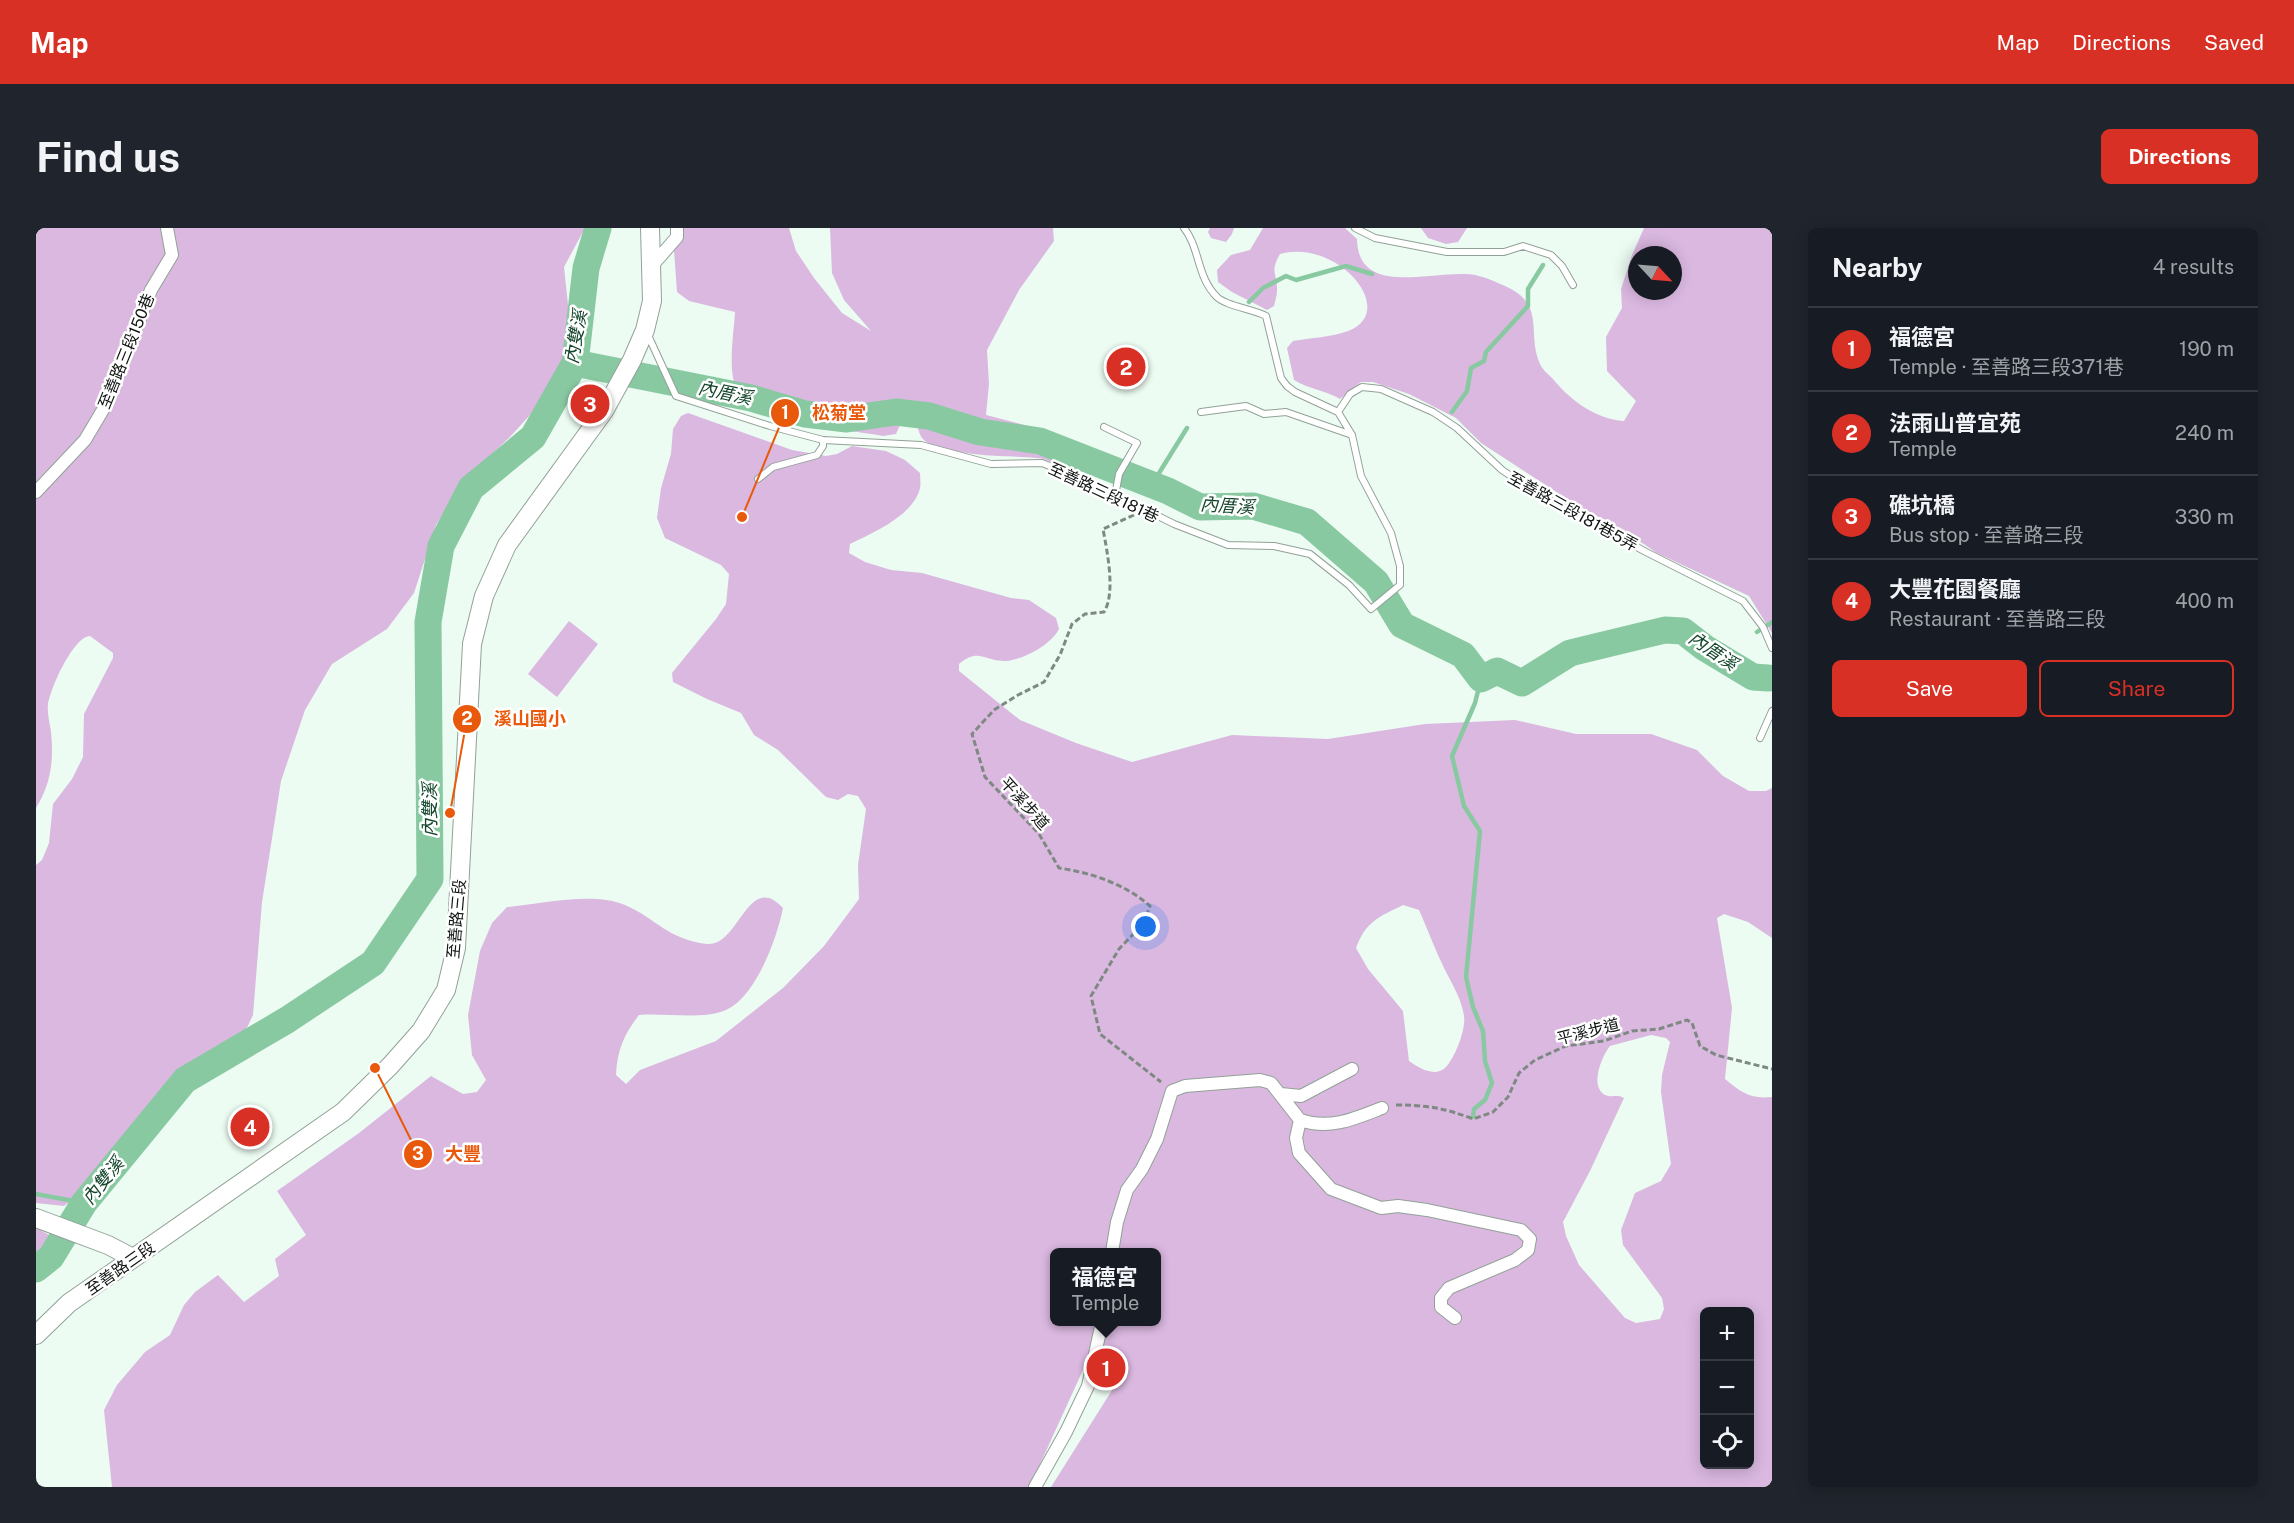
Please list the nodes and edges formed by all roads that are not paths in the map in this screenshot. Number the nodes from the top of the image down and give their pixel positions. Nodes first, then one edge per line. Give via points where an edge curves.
1 (167, 228) edge
2 (650, 228) edge
3 (677, 228) edge
4 (1184, 228) edge
5 (1355, 228) edge
6 (651, 267) junction
7 (1573, 285) dead end
8 (645, 330) junction
9 (1201, 412) dead end
10 (1338, 412) junction
11 (1104, 427) dead end
12 (1352, 435) junction
13 (823, 440) junction
14 (758, 479) dead end
15 (36, 492) edge
16 (1115, 496) junction
17 (1772, 648) edge
18 (1772, 711) edge
19 (1760, 738) dead end
20 (1352, 1069) dead end
21 (1281, 1094) junction
22 (1382, 1108) road end
23 (1300, 1120) junction
24 (36, 1218) edge
25 (1114, 1248) edge
26 (134, 1258) junction
27 (1455, 1318) dead end
28 (1101, 1326) edge
29 (36, 1335) edge
30 (1035, 1487) edge

1 - 15 street, 至善路三段150巷 via 172,255 151,290 107,402 85,440
2 - 6 street
3 - 6 street via 677,237
4 - 10 lane via 1201,274 1218,299 1266,316 1281,378 1287,386
5 - 7 lane via 1376,238 1447,252 1504,252 1522,246 1551,255
6 - 8 street via 652,301
8 - 13 lane, 至善路三段181巷 via 676,396
8 - 26 street, 至善路三段 via 620,386 507,544 484,596 472,644 456,948 446,990 422,1031 343,1112
9 - 12 lane via 1246,406 1264,414 1286,412
10 - 12 lane
10 - 17 lane, 至善路三段181巷5弄 via 1350,394 1362,387 1381,389 1433,412 1532,490 1743,601 1763,627
11 - 16 lane via 1137,443 1119,474
12 - 16 lane, 至善路三段181巷 via 1361,476 1391,533 1400,566 1400,585 1371,609 1349,585 1310,554 1274,546 1228,545
13 - 14 lane via 817,455 773,467
13 - 16 lane, 至善路三段181巷 via 921,445 991,464 1042,463
18 - 19 lane
20 - 21 street via 1301,1096
21 - 23 street
21 - 25 street via 1271,1083 1260,1080 1185,1086 1172,1091 1157,1139 1127,1191
22 - 23 street via 1338,1124
23 - 27 street via 1296,1138 1299,1153 1331,1189 1381,1208 1427,1210 1521,1230 1530,1239 1528,1250 1515,1260 1449,1288 1441,1307
24 - 26 street
26 - 29 street, 至善路三段 via 69,1303
28 - 30 street via 1088,1386

